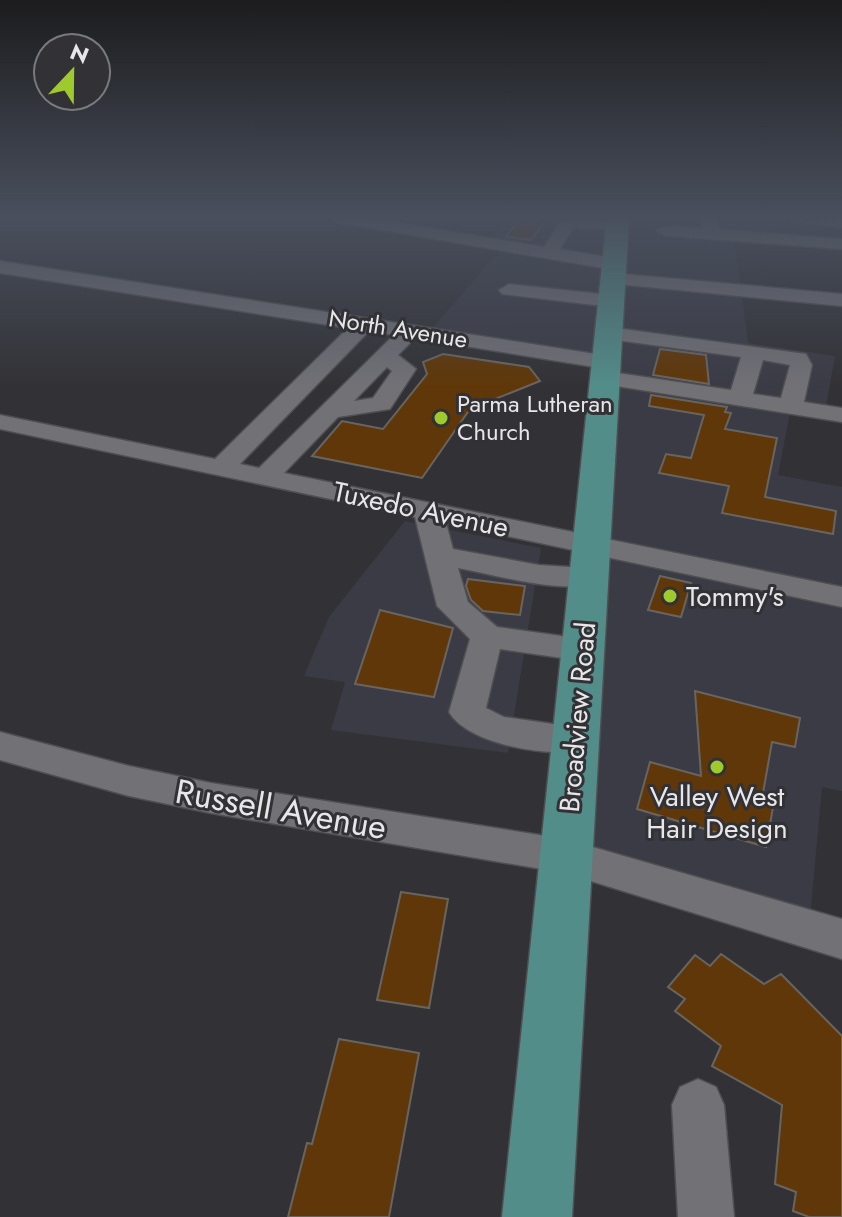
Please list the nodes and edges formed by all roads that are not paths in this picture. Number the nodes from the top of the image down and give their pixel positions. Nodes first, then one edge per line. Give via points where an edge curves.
1 (43, 274) edge
2 (597, 274) edge
3 (616, 274) edge
4 (613, 281) junction
5 (509, 290) dead end
6 (842, 300) edge
7 (364, 324) junction
8 (410, 331) junction
9 (609, 333) junction
10 (754, 352) junction
11 (606, 370) junction
12 (740, 399) junction
13 (791, 407) junction
14 (842, 415) edge
15 (0, 422) edge
16 (221, 468) junction
17 (265, 477) junction
18 (428, 511) junction
19 (509, 528) junction
20 (442, 556) junction
21 (592, 560) junction
22 (492, 565) junction
23 (842, 597) edge
24 (487, 636) junction
25 (583, 650) junction
26 (575, 739) junction
27 (0, 746) edge
28 (565, 856) junction
29 (842, 939) edge
30 (698, 1105) dead end
31 (537, 1217) edge
32 (706, 1217) edge

1 - 7 street, North Avenue
2 - 4 street
3 - 4 main road, Broadview Road
4 - 5 street
4 - 6 street
4 - 9 main road, Broadview Road
7 - 8 street, North Avenue
7 - 16 street
8 - 11 street, North Avenue
8 - 17 street
9 - 10 street
9 - 11 main road, Broadview Road
10 - 12 street
10 - 13 street via 798,359
11 - 12 street, North Avenue
11 - 21 main road, Broadview Road
12 - 13 street, North Avenue
13 - 14 street, North Avenue
15 - 16 street, Tuxedo Avenue
16 - 17 street, Tuxedo Avenue
17 - 18 street, Tuxedo Avenue
18 - 19 street, Tuxedo Avenue
18 - 20 street
19 - 21 street, Tuxedo Avenue
19 - 22 street
20 - 22 street
20 - 24 street via 453,606
21 - 22 street via 539,574
21 - 23 street, Tuxedo Avenue
21 - 25 main road, Broadview Road
24 - 25 street
24 - 26 street via 467,712 477,722 512,731
25 - 26 main road, Broadview Road
26 - 28 main road, Broadview Road
27 - 28 street, Russell Avenue via 211,798
28 - 29 street, Russell Avenue
28 - 31 main road, Broadview Road
30 - 32 street

